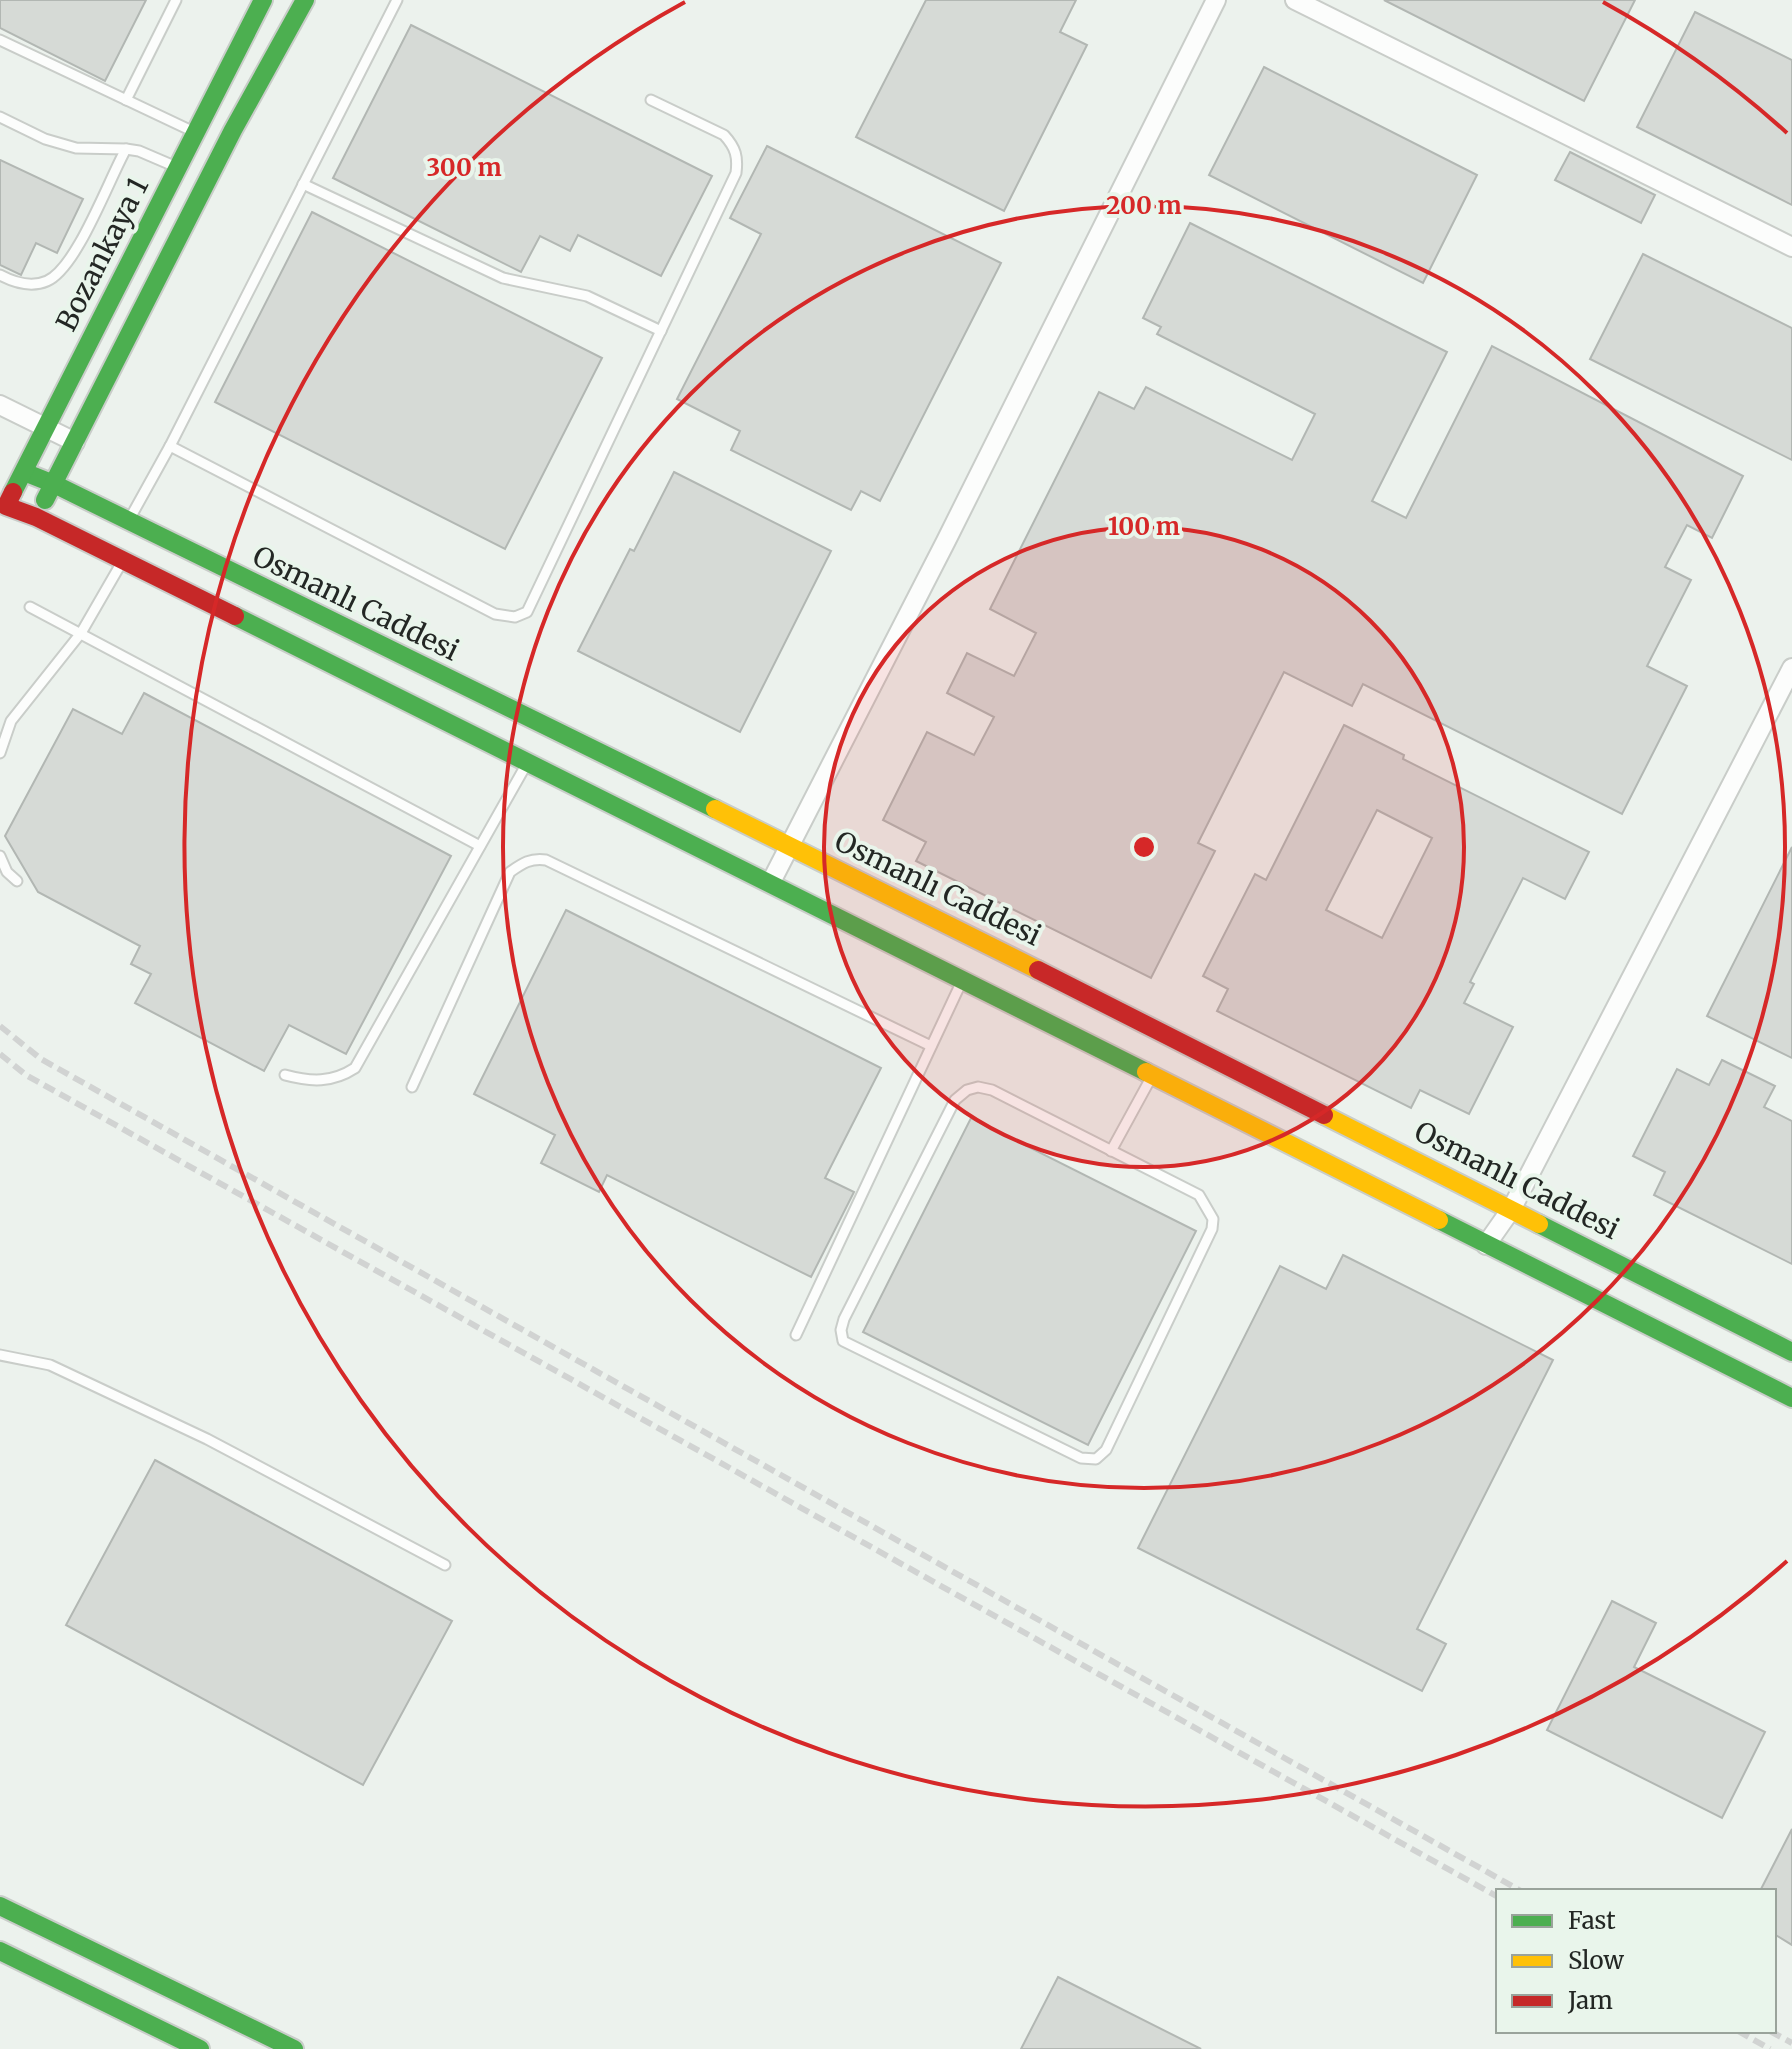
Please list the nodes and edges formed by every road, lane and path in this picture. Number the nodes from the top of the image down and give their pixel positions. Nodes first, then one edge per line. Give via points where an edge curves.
1 (176, 0) edge
2 (263, 0) edge
3 (305, 0) edge
4 (397, 0) edge
5 (1216, 0) edge
6 (1295, 0) edge
7 (0, 40) edge
8 (126, 100) junction
9 (651, 100) dead end
10 (0, 117) edge
11 (195, 132) junction
12 (126, 149) junction
13 (178, 167) junction
14 (303, 184) junction
15 (1792, 247) edge
16 (0, 275) edge
17 (661, 331) junction
18 (0, 405) edge
19 (45, 427) junction
20 (75, 442) junction
21 (170, 446) junction
22 (24, 472) junction
23 (54, 484) junction
24 (36, 517) junction
25 (128, 522) junction
26 (122, 562) junction
27 (30, 607) dead end
28 (81, 633) junction
29 (1792, 668) edge
30 (0, 753) edge
31 (528, 762) junction
32 (480, 846) junction
33 (791, 847) junction
34 (0, 856) edge
35 (17, 881) dead end
36 (771, 882) junction
37 (963, 980) junction
38 (931, 1046) junction
39 (1195, 1073) junction
40 (285, 1075) dead end
41 (1152, 1076) junction
42 (412, 1087) dead end
43 (1111, 1151) junction
44 (1512, 1208) junction
45 (1486, 1245) junction
46 (796, 1335) dead end
47 (1792, 1352) edge
48 (0, 1355) edge
49 (1792, 1398) edge
50 (445, 1565) dead end
51 (0, 1906) edge
52 (0, 1951) edge
53 (200, 2049) edge
54 (294, 2049) edge

1 - 8 lane
2 - 11 street, Bozankaya 1
3 - 20 street
4 - 14 lane
5 - 33 street
6 - 15 street
7 - 8 lane
8 - 11 lane
9 - 17 lane via 724,135 738,157 736,173
10 - 12 lane via 76,148
11 - 13 street, Bozankaya 1
12 - 13 lane
12 - 16 lane via 64,268 38,284
13 - 19 street, Bozankaya 1
14 - 17 lane via 503,278 587,296
14 - 21 lane
17 - 21 lane via 527,612 515,617 495,614
18 - 19 street
19 - 20 street
19 - 22 street, Bozankaya 1
20 - 23 street
21 - 25 lane
22 - 23 street, Osmanlı Caddesi
22 - 24 street, Bozankaya 1 via 6,506
23 - 24 street
23 - 25 street, Osmanlı Caddesi
24 - 26 street
25 - 33 street, Osmanlı Caddesi
26 - 28 lane
26 - 31 street
27 - 28 lane
28 - 30 lane via 11,721
28 - 32 lane
29 - 44 street
31 - 32 lane
31 - 36 street
32 - 40 lane via 355,1068 321,1081
33 - 36 street
33 - 39 street, Osmanlı Caddesi
34 - 35 lane
36 - 37 street
37 - 38 lane
37 - 41 street
38 - 42 lane via 536,859 510,872
38 - 46 lane
39 - 41 street
39 - 44 street, Osmanlı Caddesi
39 - 45 street
41 - 43 lane
43 - 43 lane via 1199,1195 1213,1219 1106,1450 1096,1459 1081,1458 843,1341 844,1319 955,1100 967,1090 992,1090
44 - 45 street
44 - 47 street, Osmanlı Caddesi
45 - 49 street
48 - 50 lane via 50,1365
51 - 54 street
52 - 53 street

